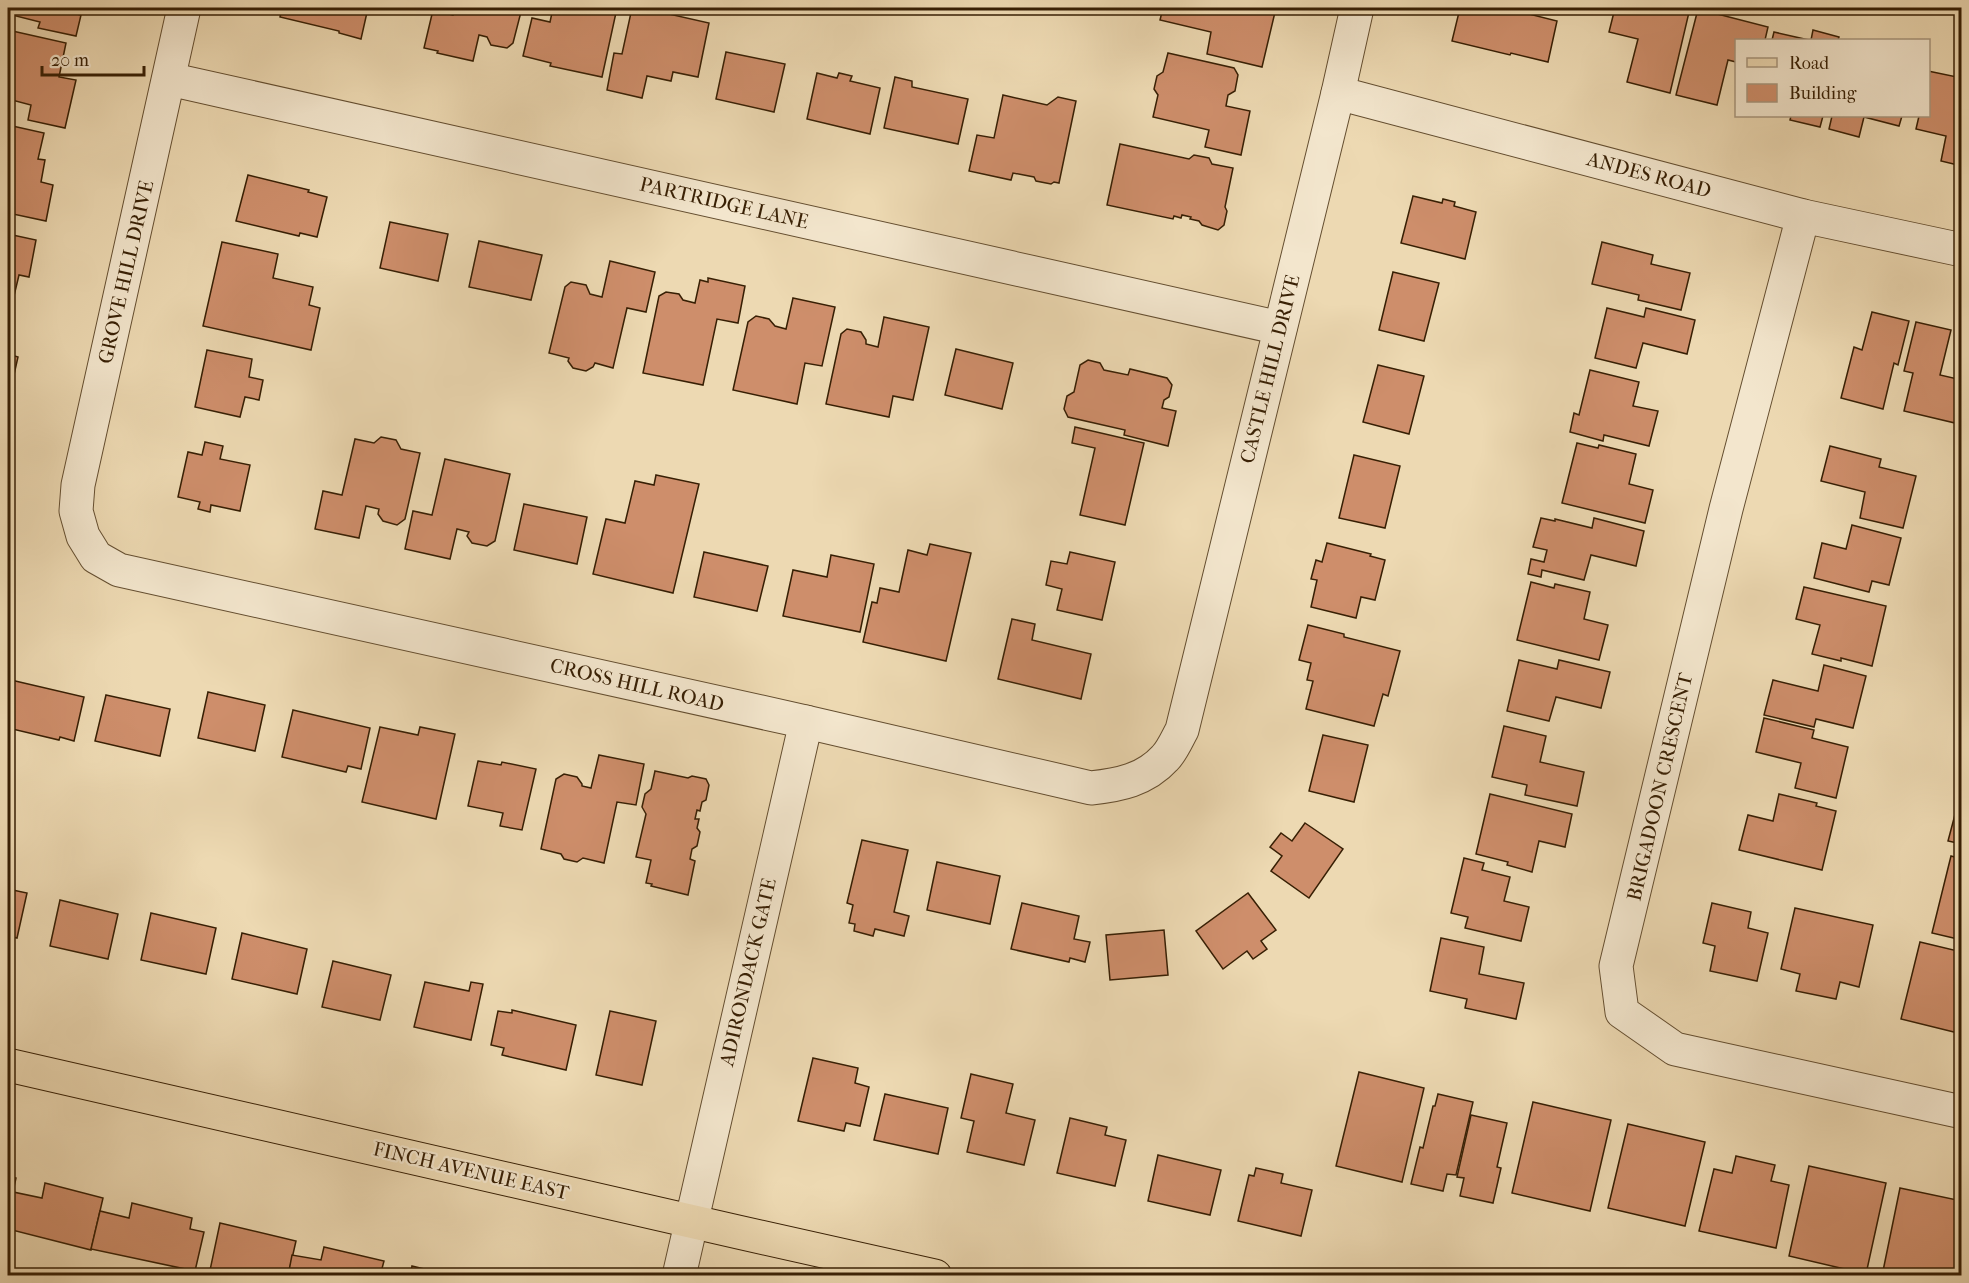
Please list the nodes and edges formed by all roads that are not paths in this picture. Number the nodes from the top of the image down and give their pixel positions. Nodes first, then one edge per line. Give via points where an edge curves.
1 (184, 8) edge
2 (1357, 8) edge
3 (169, 79) junction
4 (1338, 93) junction
5 (1803, 216) junction
6 (1962, 250) edge
7 (1280, 328) junction
8 (83, 536) joint
9 (806, 722) junction
10 (1182, 730) joint
11 (8, 1065) edge
12 (1962, 1112) edge
13 (690, 1221) junction
14 (679, 1275) edge
15 (935, 1275) edge

1 - 3 street, GROVE HILL DRIVE
2 - 4 street, CASTLE HILL DRIVE
3 - 7 street, PARTRIDGE LANE
3 - 8 street, GROVE HILL DRIVE via 78,485 76,511
4 - 5 street, ANDES ROAD
4 - 7 street, CASTLE HILL DRIVE
5 - 6 street, ANDES ROAD
5 - 12 street, BRIGADOON CRESCENT via 1726,509 1616,966 1622,1012 1675,1049
7 - 10 street, CASTLE HILL DRIVE
8 - 9 street, CROSS HILL ROAD via 96,557 119,570
9 - 10 street, CROSS HILL ROAD via 1091,788 1117,785 1145,775 1166,758
9 - 13 street, ADIRONDACK GATE
11 - 13 main road, FINCH AVENUE EAST
13 - 14 street, ADIRONDACK GATE
13 - 15 main road, FINCH AVENUE EAST

